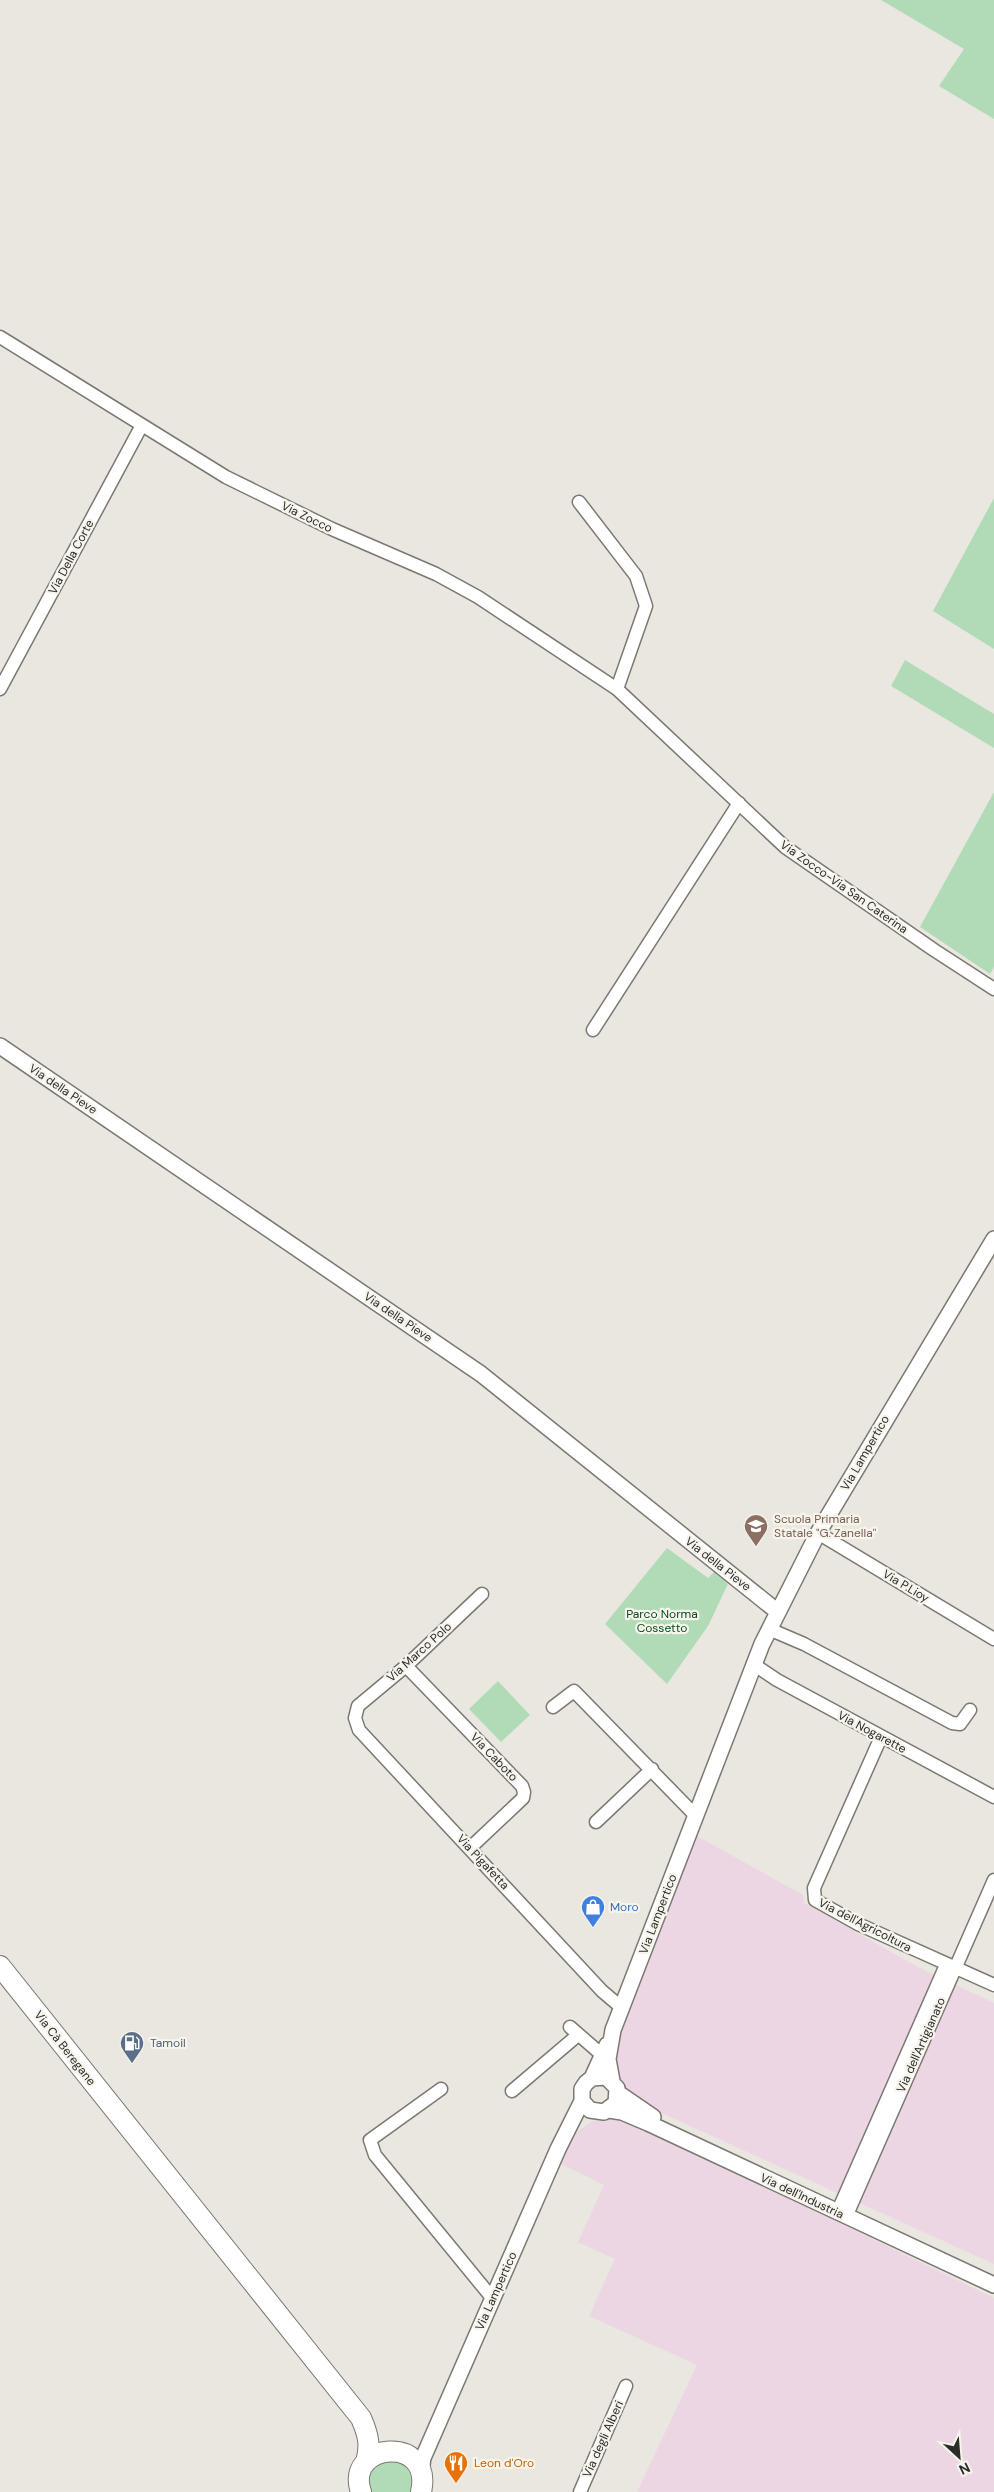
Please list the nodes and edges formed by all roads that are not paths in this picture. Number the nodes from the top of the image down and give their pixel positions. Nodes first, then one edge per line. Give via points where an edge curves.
1 (0, 337) edge
2 (142, 425) junction
3 (579, 502) dead end
4 (0, 689) edge
5 (617, 689) junction
6 (738, 803) junction
7 (994, 989) edge
8 (593, 1030) dead end
9 (0, 1046) edge
10 (994, 1239) edge
11 (818, 1534) junction
12 (482, 1594) dead end
13 (778, 1612) junction
14 (769, 1629) junction
15 (994, 1639) edge
16 (753, 1664) junction
17 (406, 1666) junction
18 (553, 1707) dead end
19 (970, 1710) dead end
20 (356, 1711) joint
21 (882, 1738) junction
22 (652, 1768) junction
23 (994, 1797) edge
24 (695, 1814) junction
25 (596, 1822) dead end
26 (470, 1848) junction
27 (994, 1880) edge
28 (0, 1966) edge
29 (950, 1967) junction
30 (994, 1985) edge
31 (622, 2008) junction
32 (609, 2041) junction
33 (602, 2054) junction
34 (592, 2078) junction
35 (615, 2087) junction
36 (440, 2089) dead end
37 (512, 2091) dead end
38 (582, 2101) junction
39 (602, 2111) junction
40 (564, 2137) junction
41 (843, 2211) junction
42 (994, 2278) edge
43 (994, 2285) edge
44 (493, 2299) junction
45 (626, 2386) dead end
46 (361, 2418) junction
47 (429, 2446) junction
48 (400, 2452) junction
49 (366, 2462) junction
50 (422, 2485) edge
51 (361, 2492) edge
52 (580, 2492) edge

1 - 2 street, Via Zocco
2 - 4 street, Via Della Corte
2 - 5 street, Via Zocco via 226,477 332,530 436,574 478,597
3 - 5 street via 636,576 646,606
5 - 6 street, Via Zocco-Via San Caterina
6 - 7 street, Via Zocco-Via San Caterina via 785,847
6 - 8 street
9 - 13 street, Via della Pieve via 481,1374
10 - 11 street, Via Lampertico
11 - 13 street, Via Lampertico
11 - 15 street, Via P.Lioy
12 - 17 street, Via Marco Polo
13 - 14 street, Via Lampertico
14 - 16 street, Via Lampertico
14 - 19 street via 804,1644 952,1723 960,1724
16 - 21 street, Via Nogarette
16 - 24 street, Via Lampertico
17 - 20 street, Via Marco Polo
17 - 26 street, Via Caboto via 522,1786 523,1798
18 - 22 street via 574,1691
20 - 26 street, Via Pigafetta via 354,1718 359,1730
21 - 23 street, Via Nogarette
21 - 29 street, Via dell'Agricoltura via 814,1888 815,1900
22 - 24 street
22 - 25 street
24 - 31 street, Via Lampertico
26 - 31 street, Via Pigafetta via 602,1992
27 - 29 street, Via dell'Artigianato
28 - 46 main road, Via Cà Beregane
29 - 30 street, Via dell'Agricoltura
29 - 41 street, Via dell'Artigianato
31 - 32 street, Via Lampertico
32 - 33 street, Via Lampertico
32 - 35 street, Via Lampertico via 608,2059
33 - 34 street, Via Lampertico
33 - 37 street via 574,2031
34 - 35 street via 600,2076
34 - 38 street, Via Lampertico via 583,2086
35 - 39 street, Via Lampertico via 616,2103
35 - 41 street, Via dell'Industria via 651,2116
36 - 44 street via 370,2140 370,2145
38 - 39 street via 590,2110
38 - 40 street, Via Lampertico
39 - 40 street, Via Lampertico via 585,2116
39 - 41 street, Via dell'Industria via 622,2112
40 - 44 street, Via Lampertico
41 - 42 street, Via dell'Industria
41 - 43 street, Via dell'Industria
44 - 47 street, Via Lampertico
45 - 52 street, Via degli Alberi
46 - 48 main road via 388,2447
46 - 49 main road via 369,2438
47 - 48 street via 414,2454
47 - 50 street, Via Lampertico via 423,2458
48 - 49 main road via 379,2452
48 - 50 main road via 417,2464
49 - 51 main road via 359,2479

